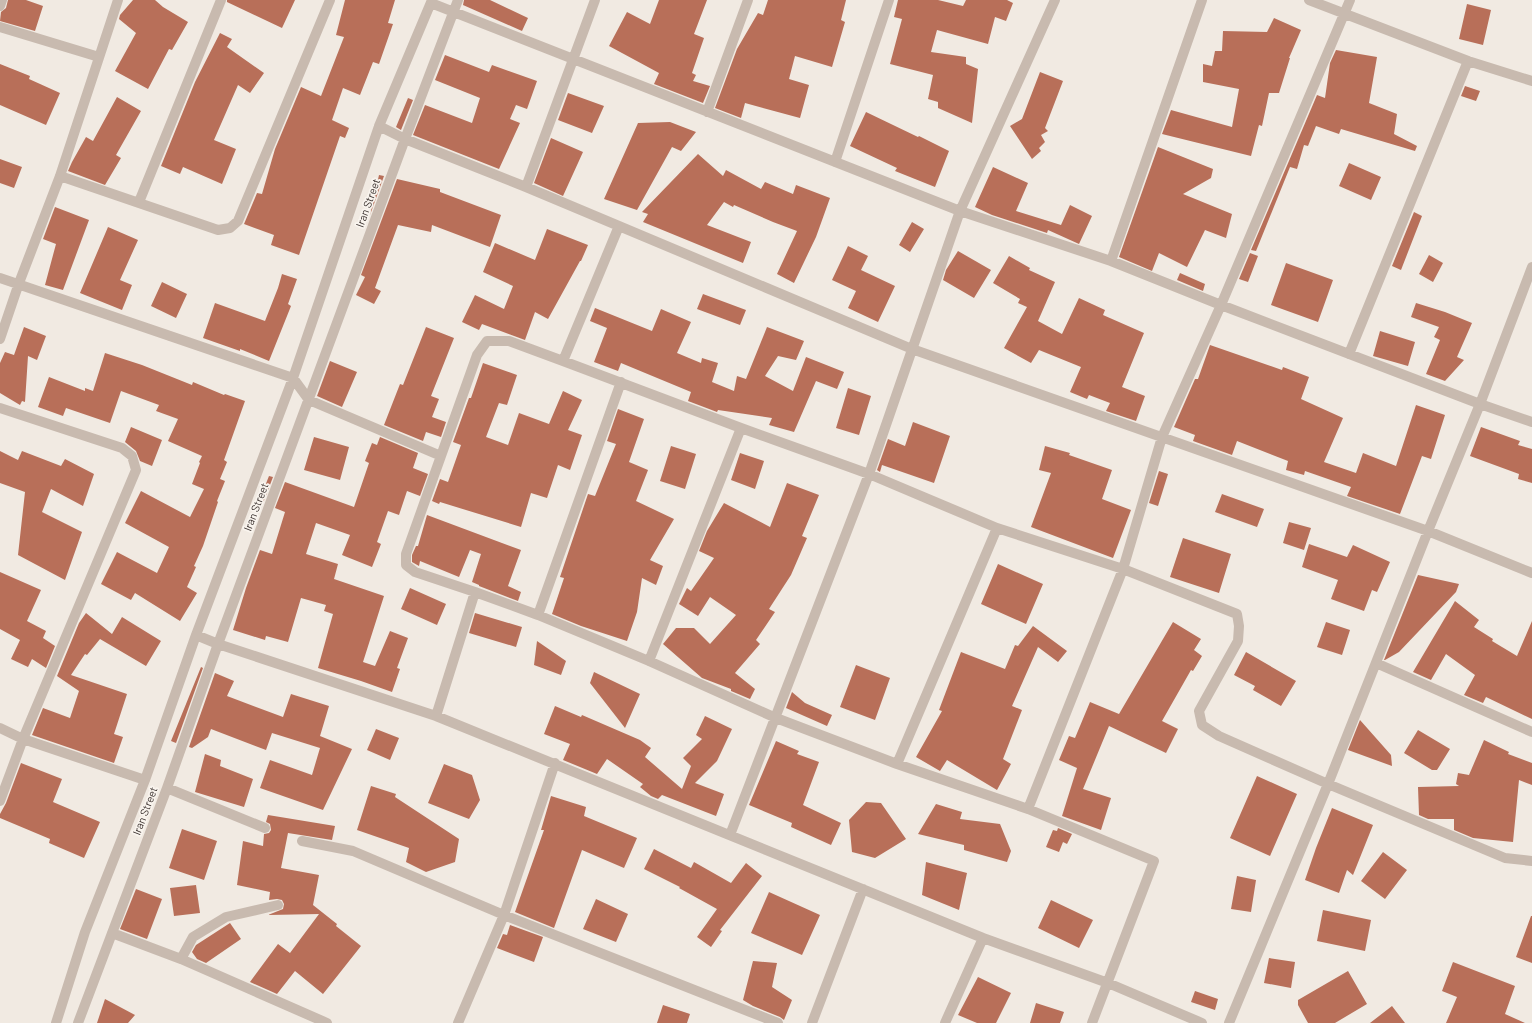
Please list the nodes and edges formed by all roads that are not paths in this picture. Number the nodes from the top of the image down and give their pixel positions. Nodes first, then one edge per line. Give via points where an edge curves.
1 (2, 0) edge
2 (118, 0) edge
3 (221, 0) edge
4 (330, 0) edge
5 (458, 0) edge
6 (595, 0) edge
7 (748, 0) edge
8 (889, 0) edge
9 (1055, 0) edge
10 (1202, 0) edge
11 (1309, 0) edge
12 (1350, 0) edge
13 (431, 2) edge
14 (0, 6) edge
15 (454, 12) junction
16 (1344, 14) junction
17 (0, 27) edge
18 (99, 58) junction
19 (573, 59) junction
20 (1468, 61) junction
21 (1532, 81) edge
22 (707, 112) junction
23 (379, 126) junction
24 (405, 139) junction
25 (835, 162) junction
26 (60, 176) junction
27 (526, 188) junction
28 (139, 202) junction
29 (960, 212) junction
30 (619, 226) junction
31 (1111, 261) junction
32 (1532, 267) edge
33 (0, 278) edge
34 (18, 283) junction
35 (1221, 305) junction
36 (0, 339) edge
37 (912, 349) junction
38 (1349, 354) junction
39 (564, 361) junction
40 (293, 378) junction
41 (621, 382) junction
42 (309, 400) junction
43 (1480, 404) junction
44 (0, 408) edge
45 (1532, 422) edge
46 (741, 428) junction
47 (1162, 437) junction
48 (441, 456) junction
49 (869, 474) junction
50 (997, 528) junction
51 (1428, 531) junction
52 (1123, 569) junction
53 (1532, 573) edge
54 (475, 592) junction
55 (538, 615) junction
56 (196, 635) junction
57 (218, 644) junction
58 (649, 661) junction
59 (1376, 663) junction
60 (436, 716) junction
61 (776, 718) junction
62 (0, 728) edge
63 (1532, 732) edge
64 (23, 739) junction
65 (555, 763) junction
66 (897, 764) junction
67 (144, 780) junction
68 (1328, 784) junction
69 (167, 788) junction
70 (0, 801) edge
71 (1028, 809) junction
72 (265, 828) dead end
73 (730, 835) junction
74 (302, 841) dead end
75 (1532, 861) edge
76 (863, 889) junction
77 (278, 905) dead end
78 (504, 916) junction
79 (112, 933) junction
80 (983, 938) junction
81 (181, 959) junction
82 (1108, 983) junction
83 (56, 1023) edge
84 (78, 1023) edge
85 (327, 1023) edge
86 (458, 1023) edge
87 (778, 1023) edge
88 (812, 1023) edge
89 (945, 1023) edge
90 (1092, 1023) edge
91 (1202, 1023) edge
92 (1230, 1023) edge

1 - 14 street
2 - 18 street
3 - 28 street
4 - 28 street via 238,221 230,228 218,230
5 - 15 street, Iran Street
6 - 19 street
7 - 22 street
8 - 25 street
9 - 29 street
10 - 31 street
11 - 16 street
12 - 16 street
13 - 15 street
13 - 23 street, Iran Street
15 - 19 street
15 - 24 street, Iran Street
16 - 20 street
16 - 35 street
17 - 18 street
18 - 26 street
19 - 22 street
19 - 27 street
20 - 21 street
20 - 38 street
22 - 25 street
23 - 24 street
23 - 40 street, Iran Street
24 - 27 street
24 - 42 street, Iran Street
25 - 29 street
26 - 28 street
26 - 34 street
27 - 30 street
29 - 31 street
29 - 37 street
30 - 37 street
30 - 39 street
31 - 35 street
32 - 43 street
33 - 34 street
34 - 36 street
34 - 40 street
35 - 38 street
35 - 47 street
37 - 47 street
37 - 49 street
38 - 43 street
39 - 41 street
39 - 48 street via 509,341 487,341 477,354
40 - 42 street
40 - 56 street, Iran Street
41 - 46 street
41 - 55 street
42 - 48 street
42 - 57 street, Iran Street
43 - 45 street
43 - 51 street
44 - 64 street via 122,448 132,456 136,470
46 - 49 street
46 - 58 street
47 - 51 street
47 - 52 street
48 - 54 street via 406,554 406,565 415,572
49 - 50 street
49 - 61 street
50 - 52 street
50 - 66 street
51 - 53 street
51 - 59 street
52 - 68 street via 1237,614 1238,641 1199,712 1202,725 1219,736
52 - 71 street
54 - 55 street
54 - 60 street
55 - 58 street
56 - 57 street
56 - 67 street, Iran Street
57 - 60 street
57 - 69 street, Iran Street
58 - 61 street
59 - 63 street
59 - 68 street
60 - 65 street
61 - 66 street
61 - 73 street
62 - 64 street
64 - 67 street
64 - 70 street
65 - 73 street
65 - 78 street
66 - 71 street
67 - 83 street, Iran Street via 85,932
68 - 75 street via 1505,858
68 - 92 street
69 - 72 street
69 - 79 street, Iran Street
71 - 82 street via 1154,861
73 - 76 street
74 - 78 street via 353,851
76 - 80 street
76 - 88 street
77 - 81 street via 226,917 193,937
78 - 86 street
78 - 87 street
79 - 81 street
79 - 84 street, Iran Street
80 - 82 street
80 - 89 street
81 - 85 street
82 - 90 street
82 - 91 street

